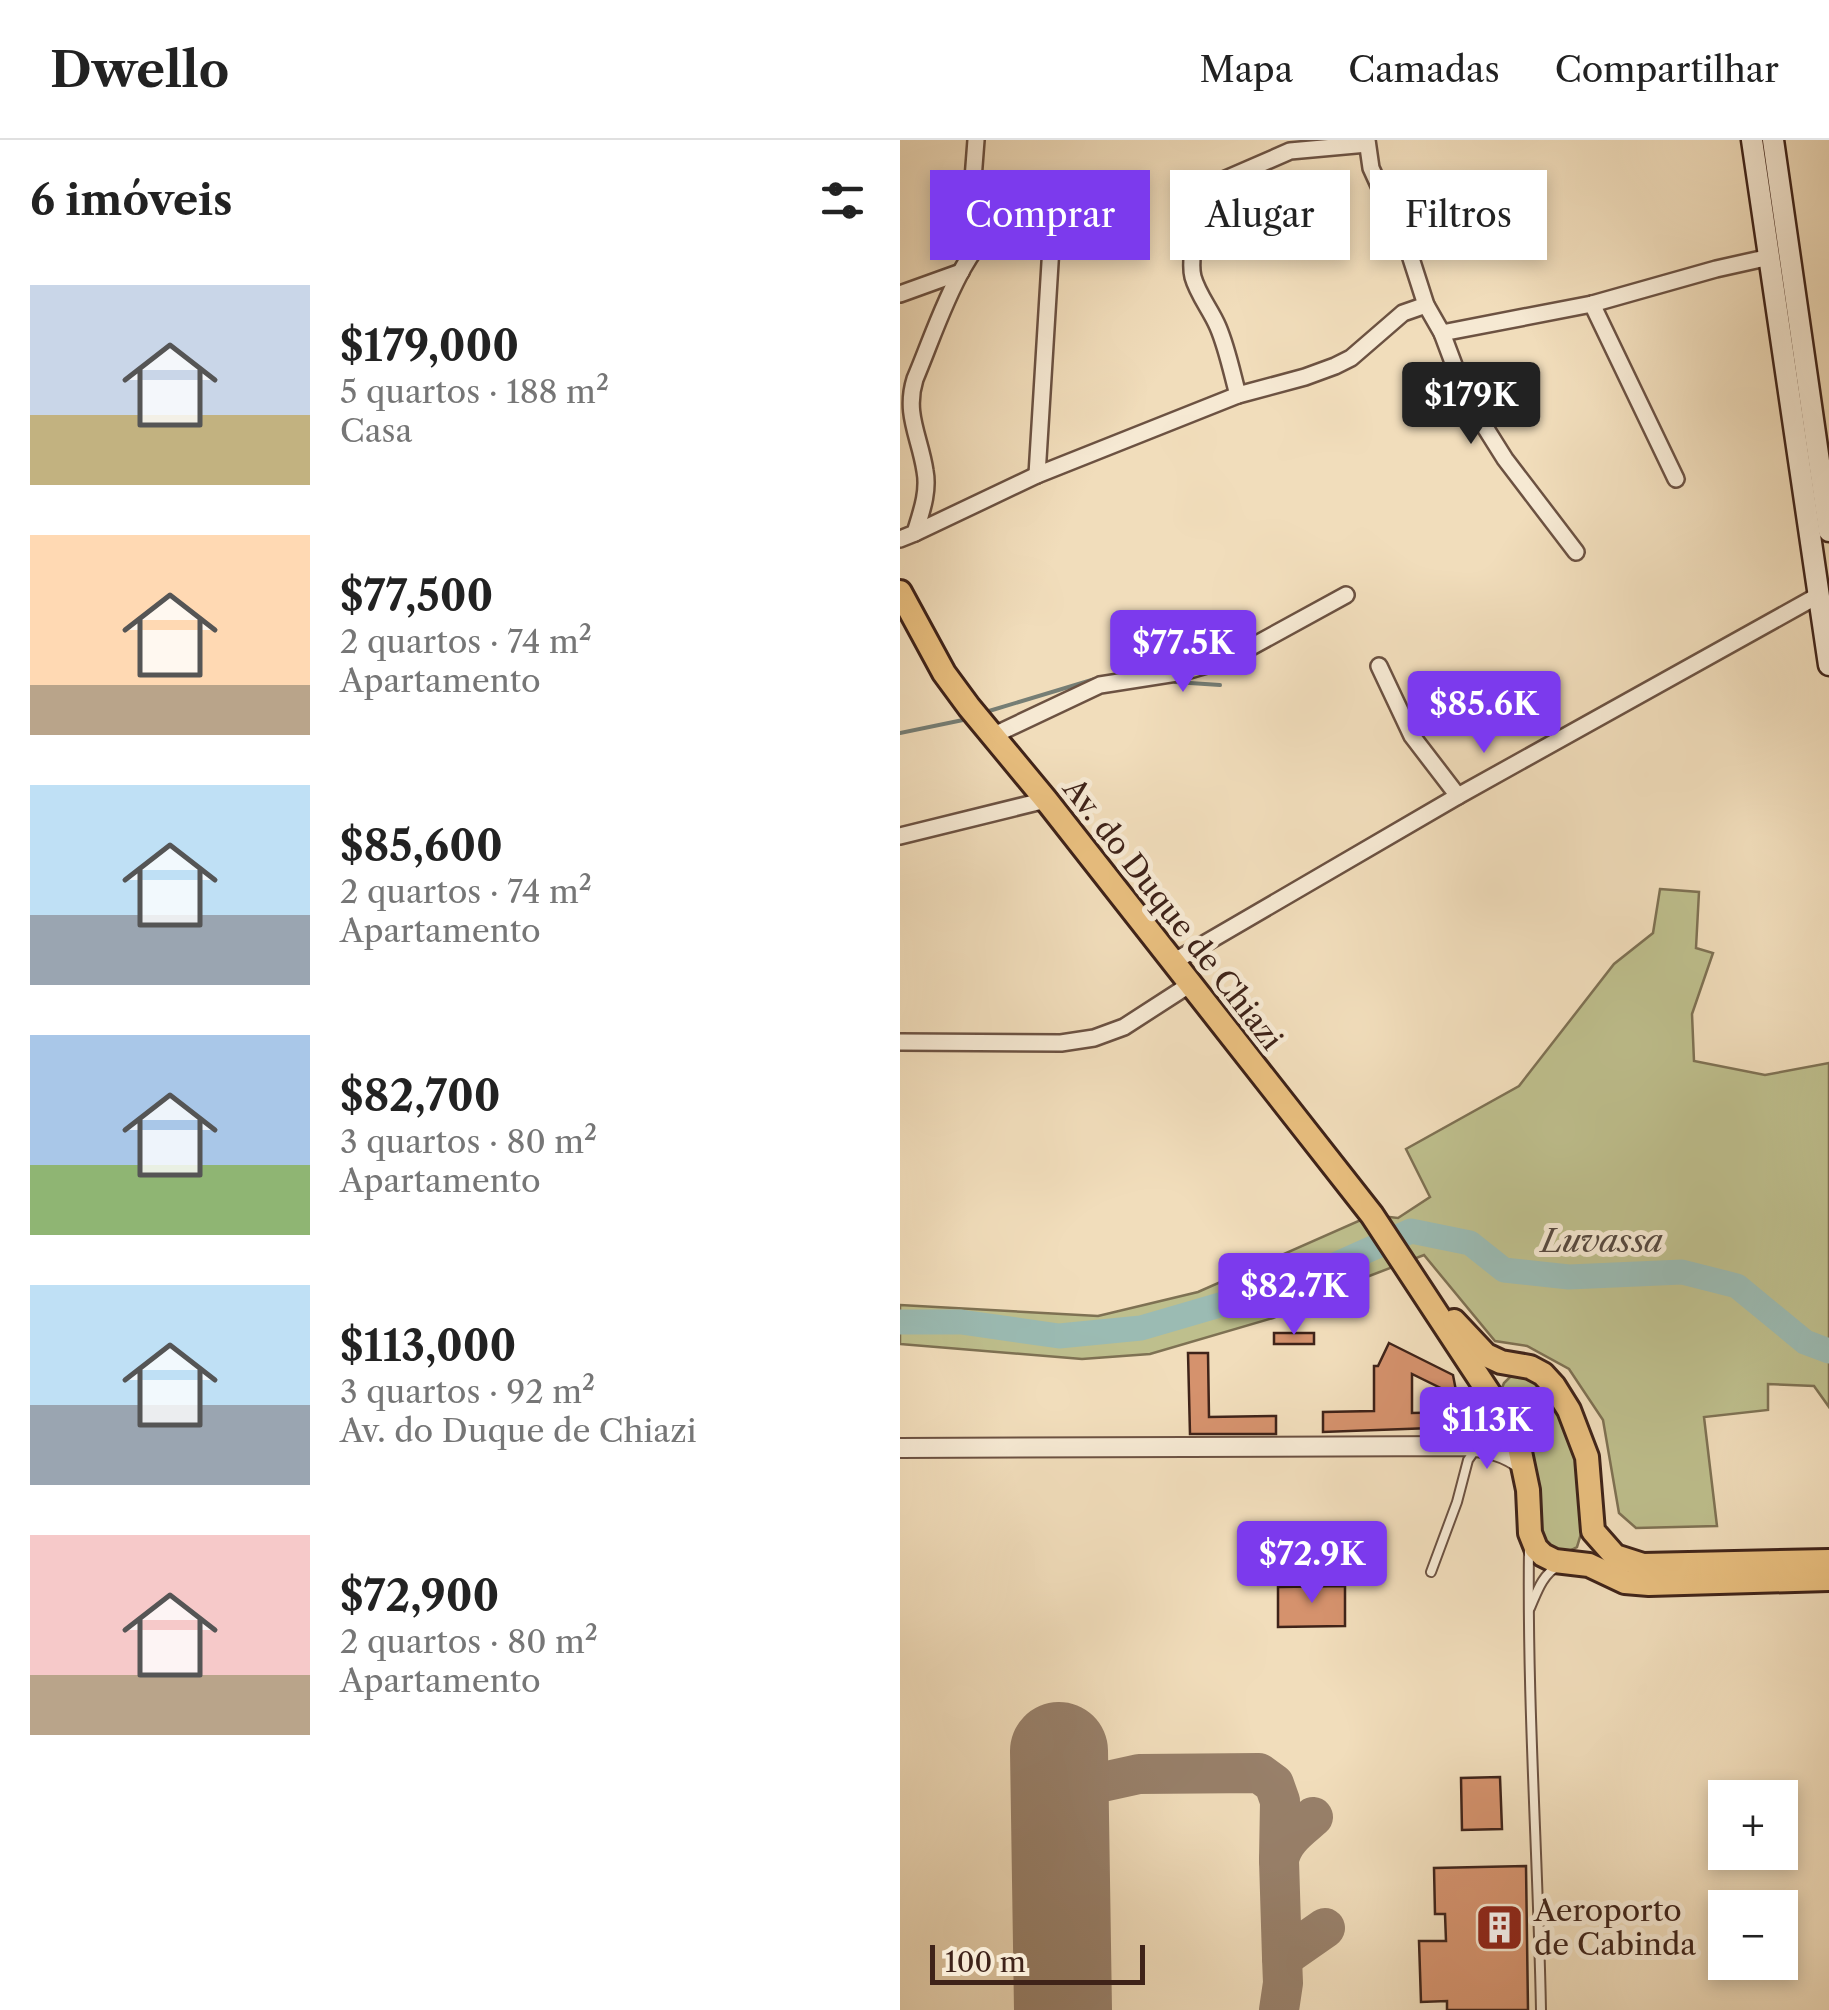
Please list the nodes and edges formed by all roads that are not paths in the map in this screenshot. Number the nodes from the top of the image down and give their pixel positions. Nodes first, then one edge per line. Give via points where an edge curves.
1 (976, 140) edge
2 (1752, 140) edge
3 (1773, 140) edge
4 (1367, 142) edge
5 (1770, 257) junction
6 (964, 267) junction
7 (900, 294) edge
8 (1426, 304) junction
9 (1592, 304) junction
10 (1442, 333) junction
11 (1238, 395) junction
12 (1823, 450) edge
13 (1037, 475) junction
14 (1676, 478) dead end
15 (1829, 531) edge
16 (908, 536) edge
17 (1576, 552) dead end
18 (900, 592) edge
19 (1346, 595) dead end
20 (1819, 595) junction
21 (1829, 665) edge
22 (1379, 666) dead end
23 (992, 736) junction
24 (1458, 796) junction
25 (1046, 800) junction
26 (900, 836) edge
27 (1173, 962) junction
28 (1189, 985) junction
29 (900, 1042) edge
30 (1408, 1268) junction
31 (1530, 1367) junction
32 (1493, 1399) junction
33 (1470, 1446) junction
34 (900, 1448) edge
35 (1524, 1466) junction
36 (1593, 1531) junction
37 (1530, 1533) junction
38 (1829, 1561) edge
39 (1568, 1562) junction
40 (1431, 1572) dead end
41 (1829, 1580) edge
42 (1528, 1612) junction
43 (1541, 2010) edge

1 - 6 street
2 - 5 main road
3 - 12 main road
4 - 8 street via 1371,168
4 - 11 street via 1290,150 1212,185 1206,194 1193,277 1218,326
5 - 9 street
5 - 20 main road
6 - 7 street
6 - 13 street via 1001,218 1046,194 1053,214
6 - 16 street via 910,395 926,488
8 - 10 street
8 - 11 street via 1335,366
9 - 10 street
9 - 14 street
10 - 17 street via 1466,397
11 - 13 street
12 - 15 main road
13 - 16 street
18 - 23 main road, Av. do Duque de Chiazi via 944,673
19 - 23 street via 1231,658 1100,685
20 - 21 main road
20 - 24 street
22 - 24 street via 1412,736
23 - 25 main road, Av. do Duque de Chiazi
24 - 27 street
25 - 26 street
25 - 27 main road, Av. do Duque de Chiazi
27 - 28 main road, Av. do Duque de Chiazi
28 - 29 street via 1124,1027 1094,1038
28 - 30 main road, Av. do Duque de Chiazi
30 - 31 main road, Av. do Duque de Chiazi via 1486,1355
30 - 32 main road, Av. do Duque de Chiazi
31 - 32 main road via 1502,1374
31 - 36 main road, Av. do Duque de Chiazi via 1554,1386 1580,1434
32 - 33 street via 1484,1433
32 - 35 main road, Av. do Duque de Chiazi
33 - 34 street
33 - 35 street via 1496,1450
33 - 40 lane
35 - 37 main road, Av. do Duque de Chiazi
36 - 38 main road via 1615,1556 1644,1565
36 - 39 main road via 1589,1545
37 - 39 main road via 1542,1555
37 - 42 lane
39 - 41 main road via 1649,1584
39 - 42 lane via 1549,1572
42 - 43 lane

